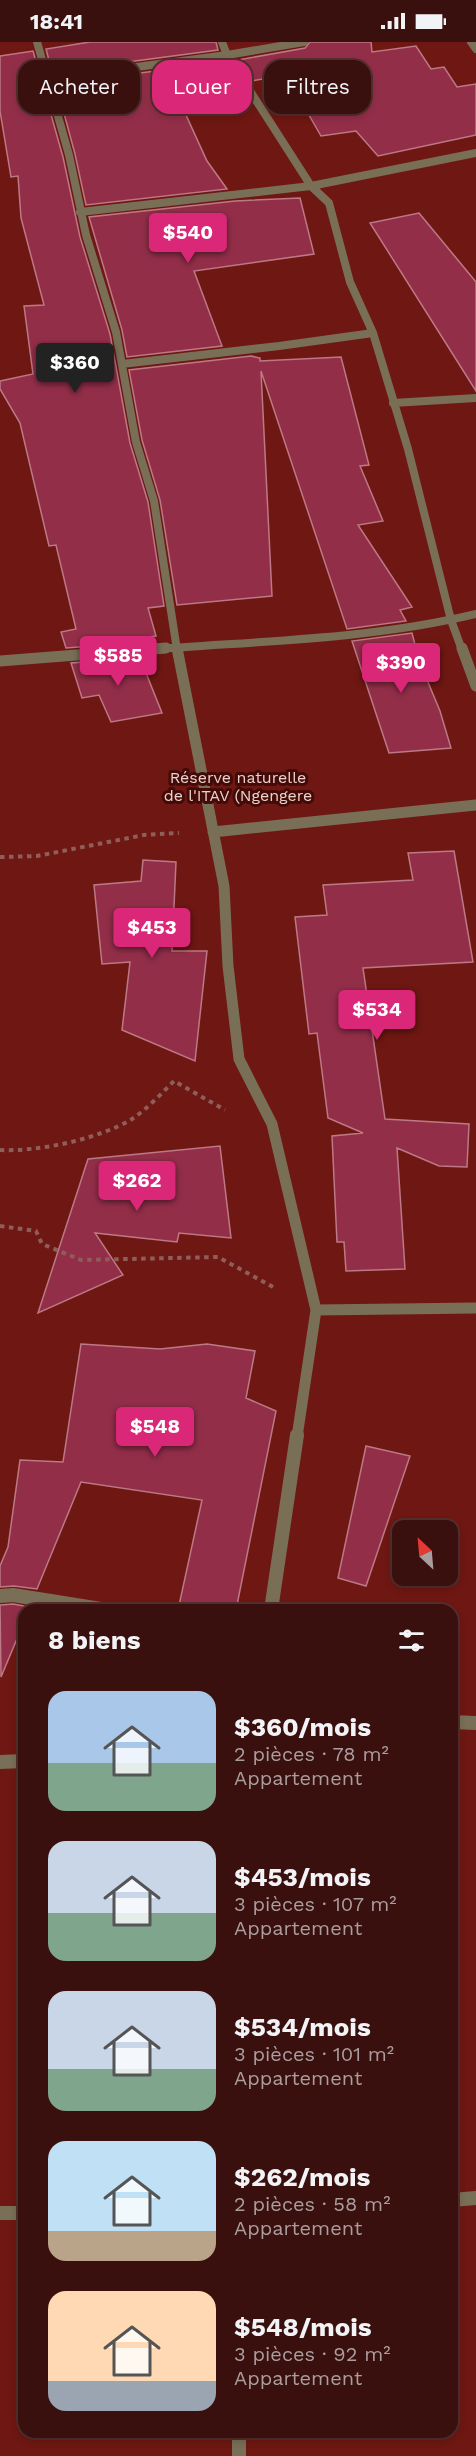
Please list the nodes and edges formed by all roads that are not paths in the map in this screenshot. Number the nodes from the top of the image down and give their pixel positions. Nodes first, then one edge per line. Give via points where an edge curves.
1 (37, 42) edge
2 (222, 42) edge
3 (304, 42) edge
4 (471, 42) edge
5 (476, 49) edge
6 (227, 55) junction
7 (41, 60) edge
8 (140, 67) edge
9 (57, 114) edge
10 (476, 153) edge
11 (311, 186) junction
12 (80, 212) junction
13 (373, 333) junction
14 (122, 364) junction
15 (476, 398) edge
16 (393, 403) junction
17 (476, 614) edge
18 (451, 620) junction
19 (177, 648) junction
20 (0, 661) edge
21 (476, 686) edge
22 (476, 805) edge
23 (213, 832) junction
24 (476, 1308) edge
25 (316, 1310) junction
26 (0, 1596) edge
27 (67, 1604) edge
28 (272, 1604) edge
29 (458, 1722) edge
30 (476, 1723) edge
31 (18, 1761) edge
32 (0, 1762) edge
33 (476, 2198) edge
34 (458, 2200) edge
35 (0, 2213) edge
36 (18, 2213) edge
37 (239, 2438) edge
38 (239, 2456) edge

1 - 7 street
2 - 6 street
3 - 6 street
4 - 5 street
6 - 8 street
6 - 11 street
9 - 12 street
10 - 11 street
11 - 12 street
11 - 13 street via 328,203 350,282
12 - 14 street
13 - 14 street via 311,344
13 - 16 street
14 - 19 street via 136,442 154,501
15 - 16 street
16 - 18 street
17 - 18 street
18 - 19 street via 349,634
18 - 21 street
19 - 20 street
19 - 23 street
22 - 23 street
23 - 25 street via 224,886 239,1059 272,1124
24 - 25 street
25 - 28 street
26 - 27 street
29 - 30 street
31 - 32 street
33 - 34 street
35 - 36 street
37 - 38 street

